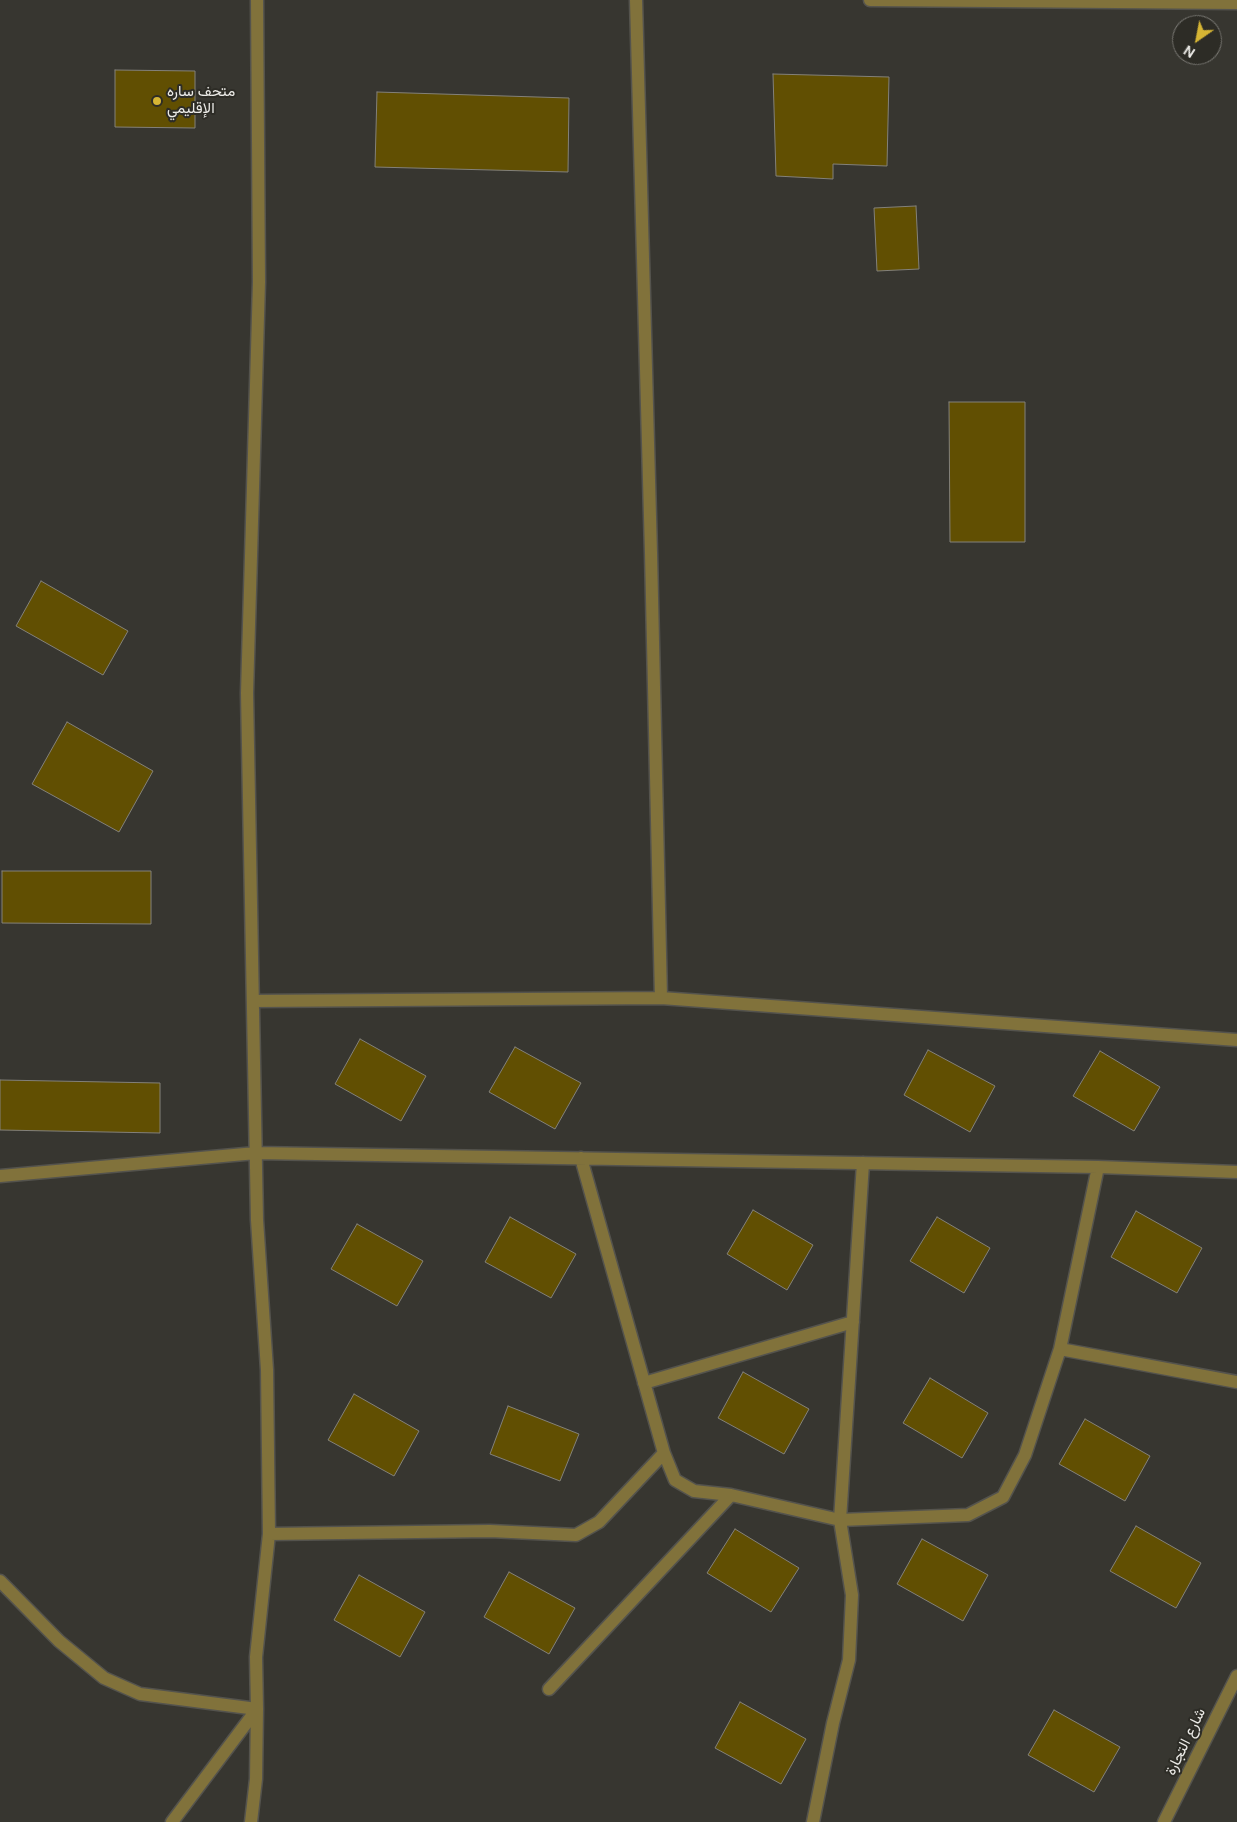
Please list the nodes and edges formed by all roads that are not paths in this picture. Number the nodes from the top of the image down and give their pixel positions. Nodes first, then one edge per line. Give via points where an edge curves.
1 (257, 0) edge
2 (636, 0) edge
3 (870, 0) edge
4 (1237, 3) edge
5 (661, 998) junction
6 (253, 1001) junction
7 (1237, 1040) edge
8 (256, 1153) junction
9 (581, 1158) junction
10 (863, 1163) junction
11 (1098, 1167) junction
12 (1237, 1172) edge
13 (0, 1176) edge
14 (853, 1322) junction
15 (1060, 1349) junction
16 (1237, 1382) edge
17 (644, 1383) junction
18 (664, 1452) junction
19 (731, 1496) junction
20 (840, 1520) junction
21 (269, 1534) junction
22 (0, 1581) edge
23 (1237, 1676) edge
24 (549, 1688) dead end
25 (257, 1709) junction
26 (172, 1822) edge
27 (251, 1822) edge
28 (813, 1822) edge
29 (1164, 1822) edge

1 - 6 street via 259,282 247,693
2 - 5 street
3 - 4 street
5 - 6 street
5 - 7 street
6 - 8 street
8 - 9 street
8 - 13 street
8 - 21 street via 267,1370
9 - 10 street
9 - 17 street
10 - 11 street
10 - 14 street
11 - 12 street
11 - 15 street
14 - 17 street
14 - 20 street
15 - 16 street
15 - 20 street via 1025,1454 1003,1497 968,1515
17 - 18 street
18 - 19 street via 676,1480 694,1491
18 - 21 street via 598,1522 576,1535 490,1531
19 - 20 street
19 - 24 street
20 - 28 street via 852,1595 849,1660
21 - 25 street via 256,1657
22 - 25 street via 59,1641 104,1678 140,1694
23 - 29 street, شارع التجارة
25 - 26 street
25 - 27 street via 256,1779

